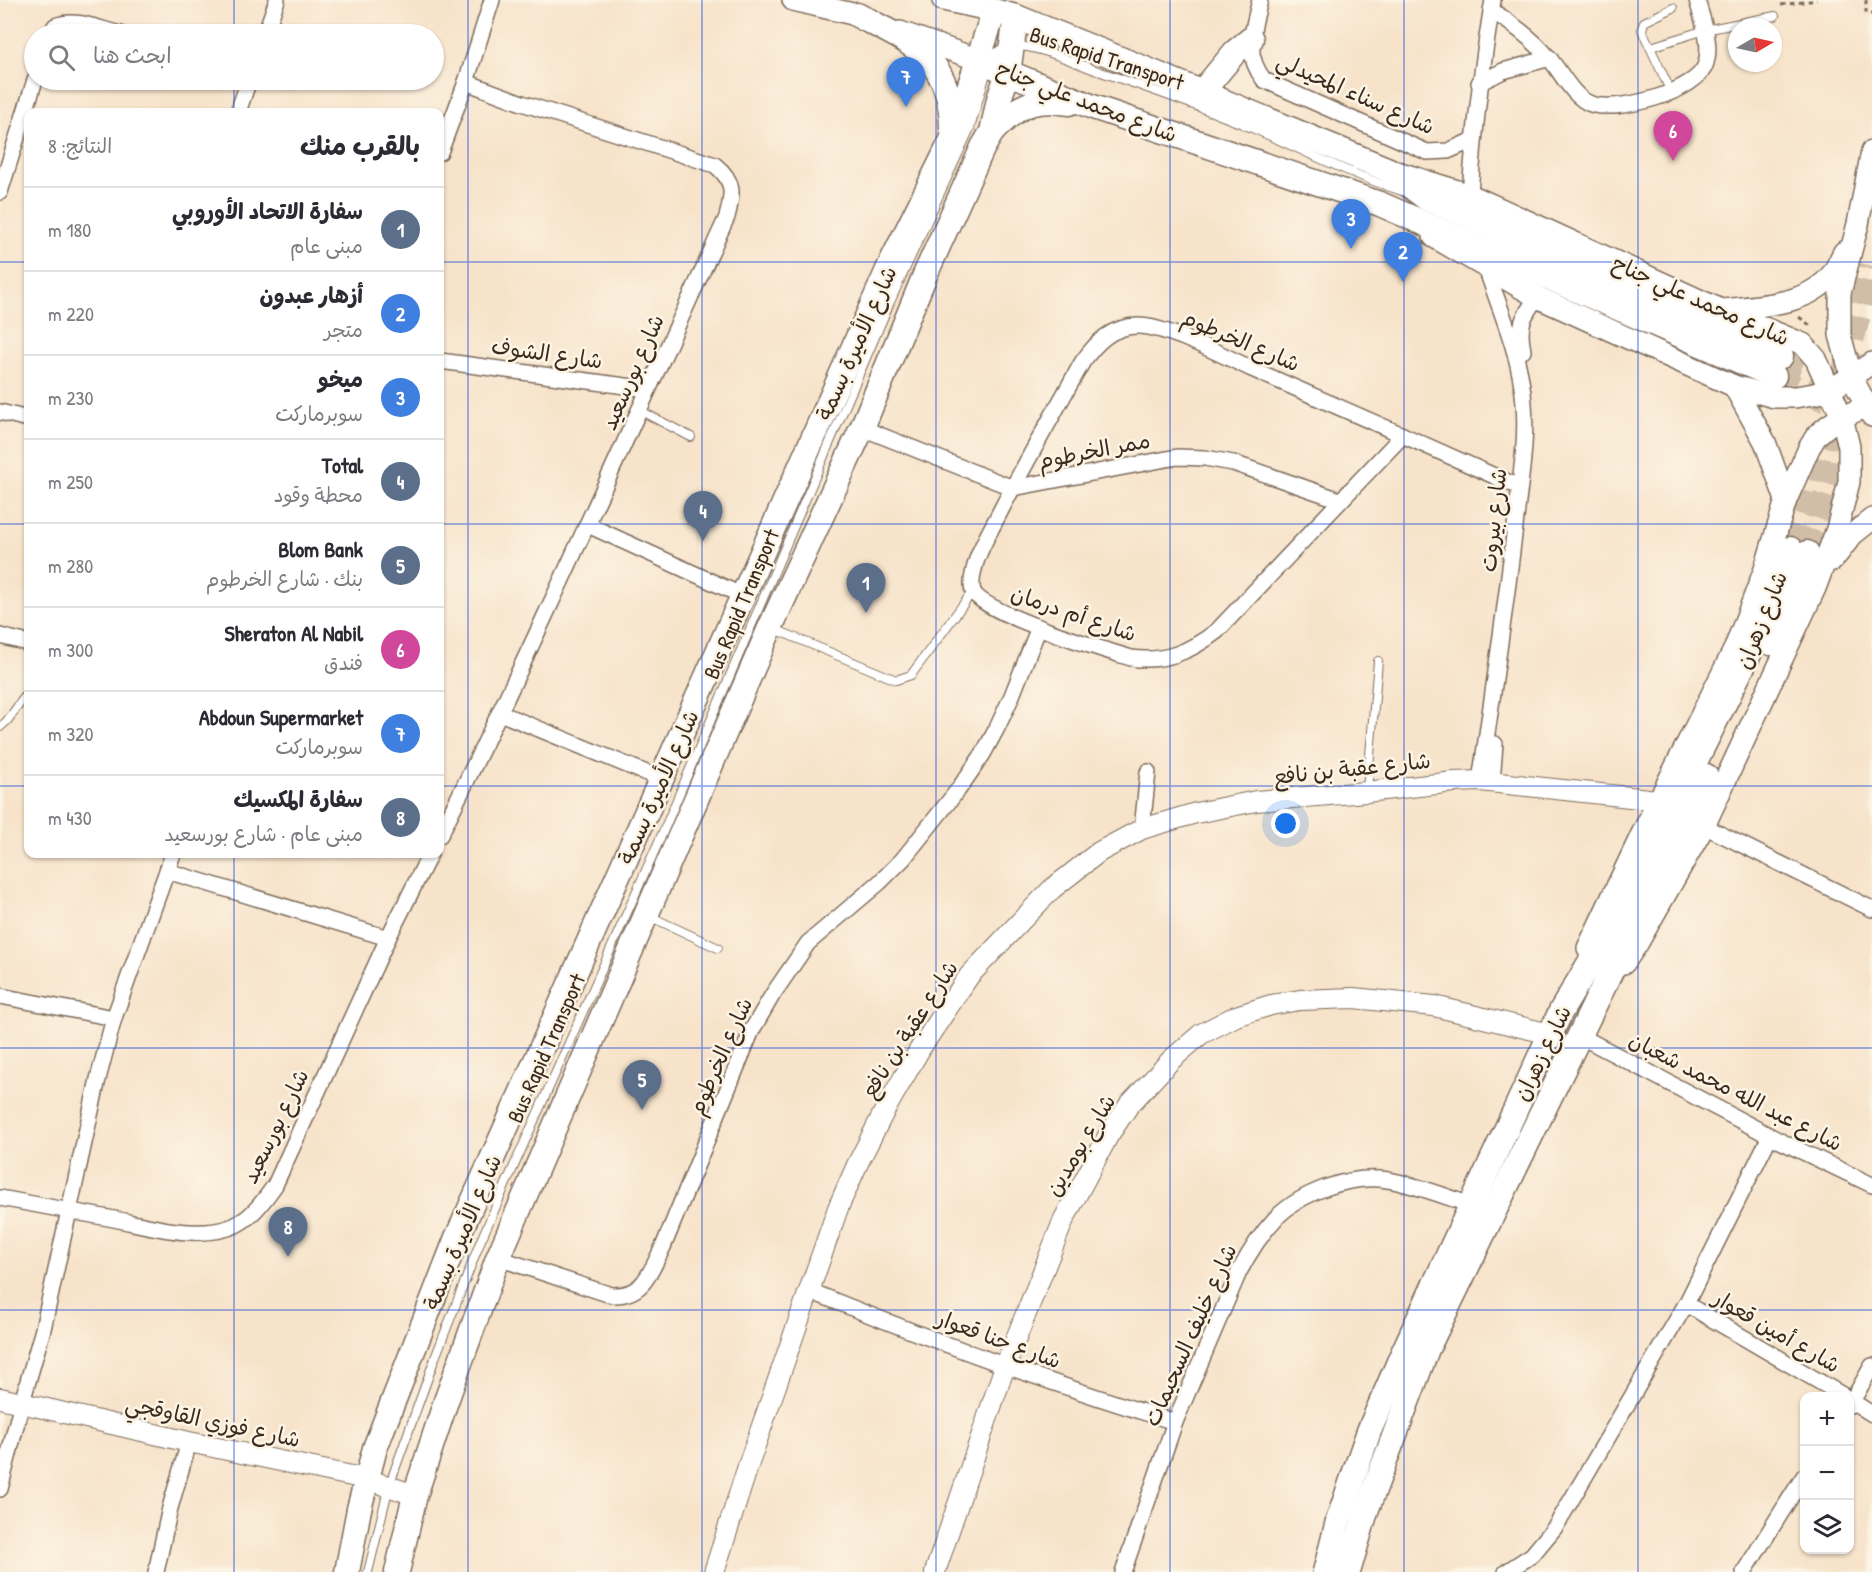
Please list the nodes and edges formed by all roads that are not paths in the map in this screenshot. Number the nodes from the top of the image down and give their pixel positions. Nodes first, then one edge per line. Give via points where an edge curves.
1 (277, 0) edge
2 (492, 0) edge
3 (793, 0) edge
4 (943, 0) edge
5 (1260, 0) edge
6 (1697, 0) edge
7 (1492, 5) edge
8 (1006, 7) edge
9 (1672, 8) dead end
10 (857, 15) junction
11 (1775, 16) dead end
12 (59, 24) edge
13 (77, 24) edge
14 (269, 24) edge
15 (1705, 30) junction
16 (1251, 39) junction
17 (1011, 46) junction
18 (1651, 47) junction
19 (1550, 58) junction
20 (992, 66) junction
21 (466, 82) junction
22 (1479, 83) junction
23 (32, 90) edge
24 (246, 90) edge
25 (1671, 92) junction
26 (1201, 93) junction
27 (1094, 107) junction
28 (26, 108) edge
29 (239, 108) edge
30 (24, 115) edge
31 (1473, 140) junction
32 (972, 141) junction
33 (444, 142) edge
34 (1872, 151) edge
35 (1389, 170) junction
36 (1364, 179) junction
37 (0, 192) edge
38 (1470, 195) junction
39 (1426, 198) junction
40 (1391, 201) junction
41 (1858, 224) junction
42 (1486, 268) junction
43 (1537, 297) junction
44 (1723, 310) junction
45 (444, 362) edge
46 (1872, 363) edge
47 (1852, 378) junction
48 (1734, 386) junction
49 (648, 389) junction
50 (1830, 390) junction
51 (1870, 409) edge
52 (639, 410) junction
53 (0, 412) edge
54 (1842, 417) junction
55 (24, 418) edge
56 (862, 428) junction
57 (1529, 432) junction
58 (1403, 435) junction
59 (691, 437) dead end
60 (1519, 487) junction
61 (1013, 488) junction
62 (1340, 500) junction
63 (1786, 500) junction
64 (1872, 519) edge
65 (588, 525) junction
66 (1815, 588) junction
67 (973, 591) junction
68 (1512, 594) junction
69 (743, 596) junction
70 (1039, 627) junction
71 (770, 628) junction
72 (0, 636) edge
73 (24, 642) edge
74 (1378, 661) dead end
75 (24, 698) edge
76 (500, 713) junction
77 (0, 727) edge
78 (1148, 772) dead end
79 (661, 779) junction
80 (1486, 782) junction
81 (1366, 792) junction
82 (1658, 800) junction
83 (1704, 826) junction
84 (444, 827) edge
85 (1142, 829) junction
86 (172, 858) edge
87 (428, 858) edge
88 (167, 871) junction
89 (1872, 909) edge
90 (646, 914) junction
91 (388, 938) junction
92 (718, 948) dead end
93 (0, 996) edge
94 (1596, 1003) junction
95 (1561, 1011) junction
96 (114, 1018) junction
97 (1550, 1034) junction
98 (1580, 1036) junction
99 (1770, 1136) junction
100 (1872, 1185) edge
101 (0, 1198) edge
102 (1472, 1205) junction
103 (68, 1210) junction
104 (498, 1258) junction
105 (810, 1291) junction
106 (1686, 1304) junction
107 (1005, 1366) junction
108 (1872, 1366) edge
109 (1834, 1392) edge
110 (1854, 1393) edge
111 (0, 1398) edge
112 (22, 1402) junction
113 (1854, 1404) edge
114 (1872, 1414) edge
115 (1175, 1422) junction
116 (189, 1442) junction
117 (366, 1479) junction
118 (1800, 1482) edge
119 (389, 1486) junction
120 (0, 1489) edge
121 (415, 1495) junction
122 (156, 1572) edge
123 (347, 1572) edge
124 (368, 1572) edge
125 (397, 1572) edge
126 (714, 1572) edge
127 (935, 1572) edge
128 (1124, 1572) edge
129 (1325, 1572) edge
130 (1348, 1572) edge
131 (1506, 1572) edge
132 (1744, 1572) edge

1 - 14 street
2 - 21 street
3 - 10 main road, شارع محمد علي جناح
4 - 8 main road, شارع محمد علي جناح
5 - 16 street, شارع سناء المحيدلي
6 - 15 street
7 - 19 street
7 - 22 street
8 - 17 main road, شارع الأميرة بسمة
8 - 20 main road, شارع الأميرة بسمة
8 - 26 main road, شارع محمد علي جناح
9 - 18 lane via 1644,22 1643,34
10 - 20 main road, شارع محمد علي جناح
10 - 32 main road via 928,57 947,89 951,111
11 - 15 lane
12 - 13 street
15 - 18 lane
15 - 25 street via 1706,65 1695,80
16 - 26 main road
16 - 31 street, شارع سناء المحيدلي via 1255,69 1273,85 1427,152 1448,151
17 - 20 main road, شارع الأميرة بسمة
17 - 36 lane, Bus Rapid Transport via 1048,54 1152,90 1258,131
18 - 25 lane
19 - 22 street via 1503,71
19 - 25 street via 1575,91 1591,104 1613,107
20 - 27 main road, شارع محمد علي جناح
20 - 32 main road, شارع الأميرة بسمة
20 - 32 main road, شارع الأميرة بسمة via 999,99
21 - 33 street
21 - 49 street, شارع بورسعيد via 695,157 726,174 731,185 727,217
22 - 31 street
23 - 28 street
24 - 29 street
26 - 35 main road, شارع محمد علي جناح
27 - 32 main road via 1060,102 1023,106
27 - 40 main road, شارع محمد علي جناح
30 - 37 street
31 - 38 street
32 - 56 main road, شارع الأميرة بسمة via 925,275
32 - 69 main road, شارع الأميرة بسمة via 892,261
32 - 119 lane, Bus Rapid Transport via 890,302 663,832 501,1192 456,1300
34 - 41 main road
35 - 38 main road, شارع محمد علي جناح
35 - 39 main road, شارع محمد علي جناح
36 - 39 lane, Bus Rapid Transport
36 - 40 lane, Bus Rapid Transport
38 - 44 main road, شارع محمد علي جناح
39 - 40 main road, شارع محمد علي جناح via 1778,366 1438,229
40 - 42 main road, شارع محمد علي جناح
41 - 44 main road via 1833,273 1820,286 1802,297 1782,302
41 - 47 main road via 1840,293 1840,336
42 - 43 main road, شارع محمد علي جناح
42 - 57 street, شارع بيروت via 1516,357
43 - 48 main road, شارع محمد علي جناح
43 - 57 street, شارع بيروت via 1524,316 1520,334 1531,394
44 - 50 main road, شارع محمد علي جناح via 1803,345 1816,359
45 - 49 street, شارع الشوف
46 - 47 main road
47 - 50 main road
47 - 51 main road
48 - 50 main road, شارع محمد علي جناح via 1774,397
48 - 63 main road via 1765,442
49 - 52 street, شارع بورسعيد
50 - 54 main road
51 - 54 main road
52 - 59 lane
52 - 65 street, شارع بورسعيد
53 - 55 street
54 - 63 main road via 1817,435
54 - 66 main road via 1850,447 1849,482
56 - 61 street, ممر الخرطوم
56 - 71 main road, شارع الأميرة بسمة
57 - 60 street, شارع بيروت
57 - 68 street, شارع بيروت
58 - 60 street, شارع الخرطوم
58 - 61 street, شارع الخرطوم via 1167,332 1136,326 1121,329 1094,345
58 - 62 street, شارع أم درمان
60 - 68 street, شارع بيروت
61 - 62 street, ممر الخرطوم via 1177,457 1205,458 1233,463
61 - 67 street via 976,560
62 - 70 street, شارع أم درمان via 1217,631 1182,653 1147,660 1131,658
63 - 82 main road via 1735,648
64 - 66 main road via 1852,535
65 - 69 street
65 - 76 street, شارع بورسعيد
66 - 83 main road
67 - 70 street, شارع أم درمان via 981,602
67 - 71 lane via 911,675 896,680
68 - 80 street, شارع بيروت
69 - 79 main road, شارع الأميرة بسمة
70 - 104 street, شارع الخرطوم via 997,728 958,790 903,859 808,943 768,1003 752,1030 663,1247 638,1290 611,1295
71 - 90 main road, شارع الأميرة بسمة
72 - 73 street
74 - 81 lane
75 - 77 lane
76 - 79 street
76 - 84 street, شارع بورسعيد
78 - 85 street
79 - 117 main road, شارع الأميرة بسمة via 456,1240
80 - 81 street, شارع عقبة بن نافع
80 - 82 street, شارع عقبة بن نافع
81 - 85 street, شارع عقبة بن نافع via 1256,801
82 - 95 main road
83 - 89 street
83 - 94 main road via 1637,944
85 - 105 street, شارع عقبة بن نافع via 1099,852 1053,889 969,976 886,1108 837,1208
86 - 88 street
87 - 91 street, شارع بورسعيد
88 - 91 street
88 - 96 street
90 - 92 lane
90 - 104 main road, شارع الأميرة بسمة
91 - 103 street, شارع بورسعيد via 275,1185 249,1216 230,1228 203,1232 172,1230
93 - 96 street
94 - 95 main road, شارع زهران via 1774,636 1798,551 1620,912
94 - 98 main road, شارع زهران
95 - 97 main road, شارع زهران
96 - 103 street
97 - 102 main road, شارع زهران
97 - 107 street, شارع بومدين via 1434,1006 1353,998 1271,1005 1236,1016 1201,1034 1129,1105 1108,1136 1064,1219
98 - 99 street, شارع عبد الله محمد شعبان
98 - 130 main road, شارع زهران via 1427,1349 1366,1510
99 - 100 street, شارع عبد الله محمد شعبان
99 - 106 street
101 - 103 street, شارع بورسعيد
102 - 115 street, شارع خليف السحيمات via 1424,1189 1374,1179 1325,1189 1285,1212 1264,1232 1243,1264
102 - 129 main road, شارع زهران via 1369,1431
103 - 112 street via 43,1329
104 - 121 main road, شارع الأميرة بسمة
105 - 107 street, شارع حنا قعوار
105 - 126 street, شارع عقبة بن نافع
106 - 109 street, شارع أمين قعوار
106 - 131 street via 1556,1526 1532,1555
107 - 115 street, شارع حنا قعوار
107 - 127 street, شارع بومدين
108 - 110 street
111 - 112 street, شارع فوزي القاوقجي
112 - 116 street, شارع فوزي القاوقجي
112 - 120 street
113 - 114 street, شارع أمين قعوار
115 - 128 street, شارع خليف السحيمات
116 - 117 street, شارع فوزي القاوقجي
116 - 122 street
117 - 119 street, شارع فوزي القاوقجي
117 - 123 main road, شارع الأميرة بسمة
118 - 132 street
119 - 121 street, شارع فوزي القاوقجي
119 - 124 lane, Bus Rapid Transport
121 - 125 main road, شارع الأميرة بسمة

